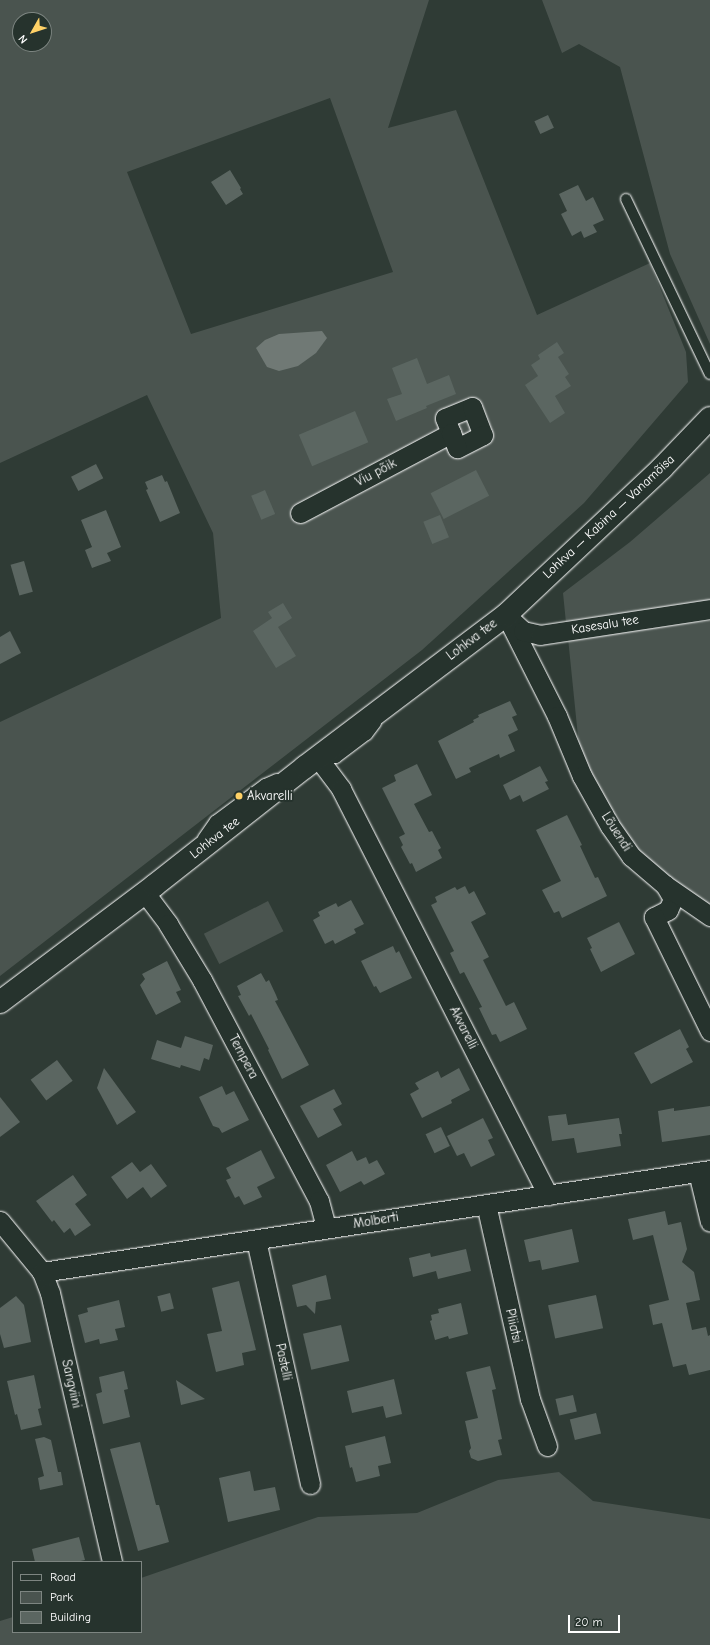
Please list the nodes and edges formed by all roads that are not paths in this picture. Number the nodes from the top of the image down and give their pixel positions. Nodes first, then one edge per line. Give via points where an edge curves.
1 (626, 199) dead end
2 (710, 374) edge
3 (710, 418) edge
4 (451, 433) dead end
5 (300, 513) dead end
6 (710, 609) edge
7 (506, 615) junction
8 (311, 763) junction
9 (665, 885) junction
10 (145, 893) junction
11 (710, 916) edge
12 (0, 1002) edge
13 (710, 1031) edge
14 (704, 1171) edge
15 (548, 1195) junction
16 (486, 1204) junction
17 (0, 1221) edge
18 (710, 1222) edge
19 (326, 1228) junction
20 (256, 1240) junction
21 (42, 1272) junction
22 (547, 1446) dead end
23 (310, 1484) dead end
24 (112, 1561) edge

1 - 2 lane
3 - 7 street, Lohkva — Kabina — Vanamõisa via 662,468
4 - 5 street, Viu põik
6 - 7 street, Kasesalu tee via 540,635 523,631
7 - 8 street, Lohkva tee
7 - 9 street, Lõuendi via 557,716 582,776 610,826 632,856
8 - 10 street, Lohkva tee
8 - 15 street, Akvarelli via 341,789
9 - 11 street
9 - 13 street, Lõuendi via 673,899 668,910 654,918
10 - 12 street, Lohkva tee
10 - 19 street, Tempera via 168,924 202,980 319,1201
14 - 15 street, Molberti
14 - 18 street
15 - 16 street, Molberti
16 - 19 street, Molberti
16 - 22 street, Pliiatsi via 530,1399
17 - 21 street, Sangviini
19 - 20 street, Molberti
20 - 21 street, Molberti
20 - 23 street, Pastelli
21 - 24 street, Sangviini via 50,1293

